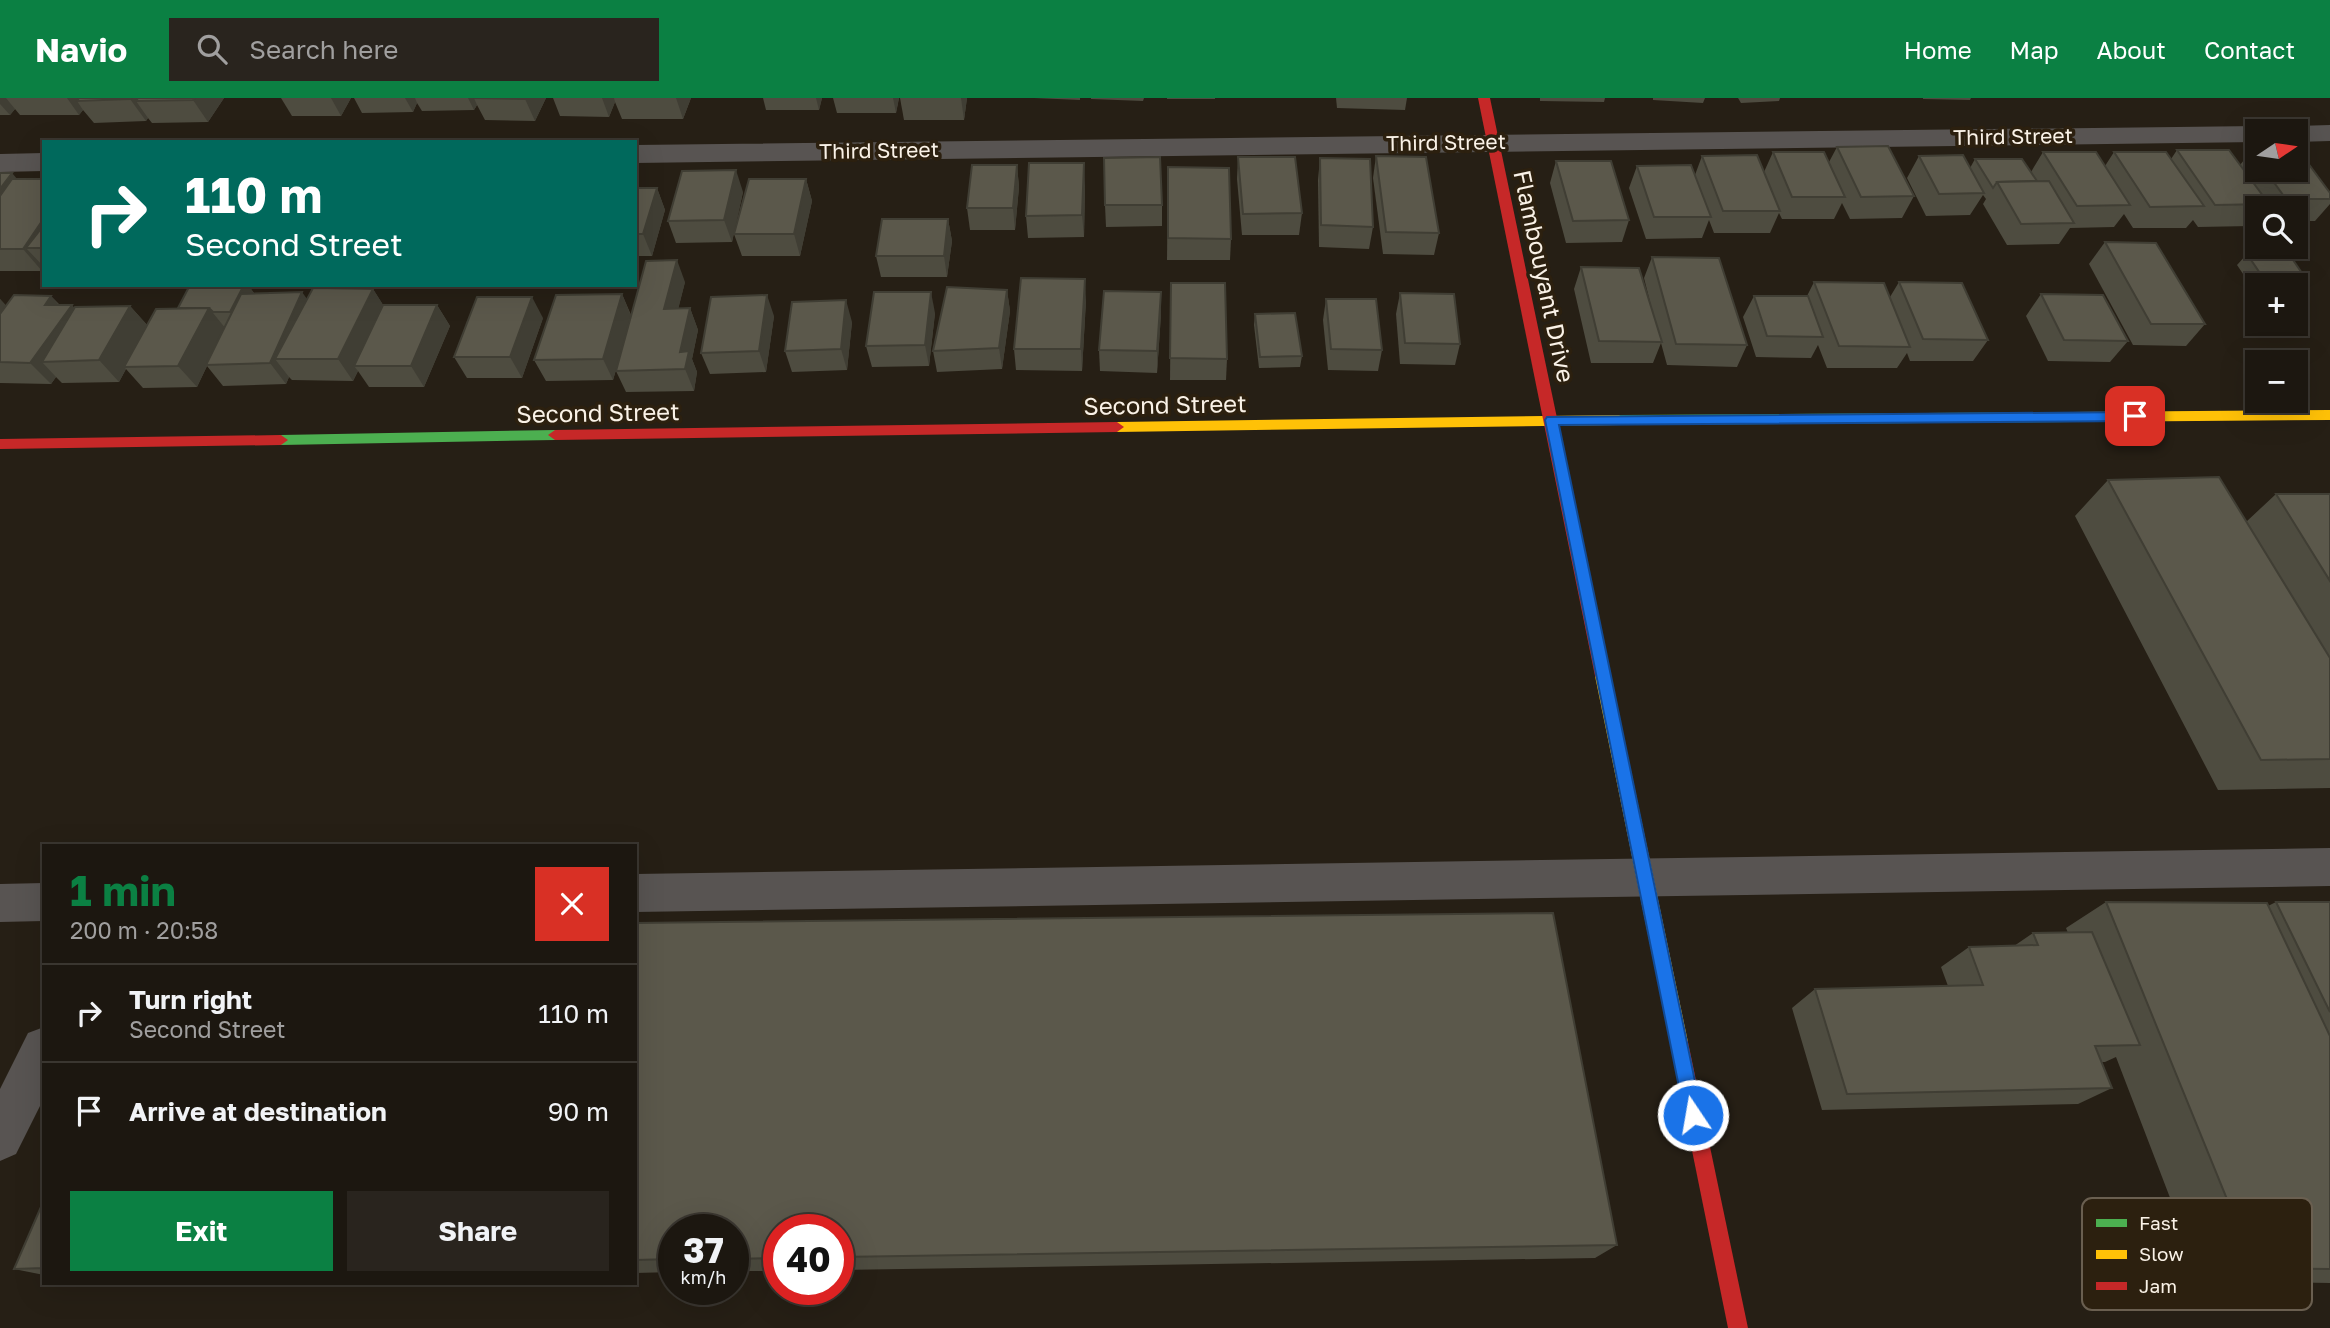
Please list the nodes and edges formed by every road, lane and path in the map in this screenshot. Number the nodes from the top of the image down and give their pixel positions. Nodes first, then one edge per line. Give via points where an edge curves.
1 (1484, 98) edge
2 (2330, 133) edge
3 (2245, 134) edge
4 (2308, 134) edge
5 (1493, 142) junction
6 (637, 154) edge
7 (42, 162) edge
8 (0, 163) edge
9 (2330, 415) edge
10 (1551, 420) junction
11 (0, 444) edge
12 (2330, 867) edge
13 (1643, 876) junction
14 (637, 893) edge
15 (42, 902) edge
16 (0, 903) edge
17 (42, 1053) edge
18 (0, 1138) edge
19 (1738, 1328) edge

1 - 5 street, Flambouyant Drive
2 - 4 street
3 - 5 street, Third Street
5 - 6 street, Third Street
5 - 10 street, Flambouyant Drive
7 - 8 street
9 - 10 street, Second Street
10 - 11 street, Second Street
10 - 13 street, Flambouyant Drive
12 - 13 street
13 - 14 street
13 - 19 street, Flambouyant Drive
15 - 16 street
17 - 18 street

